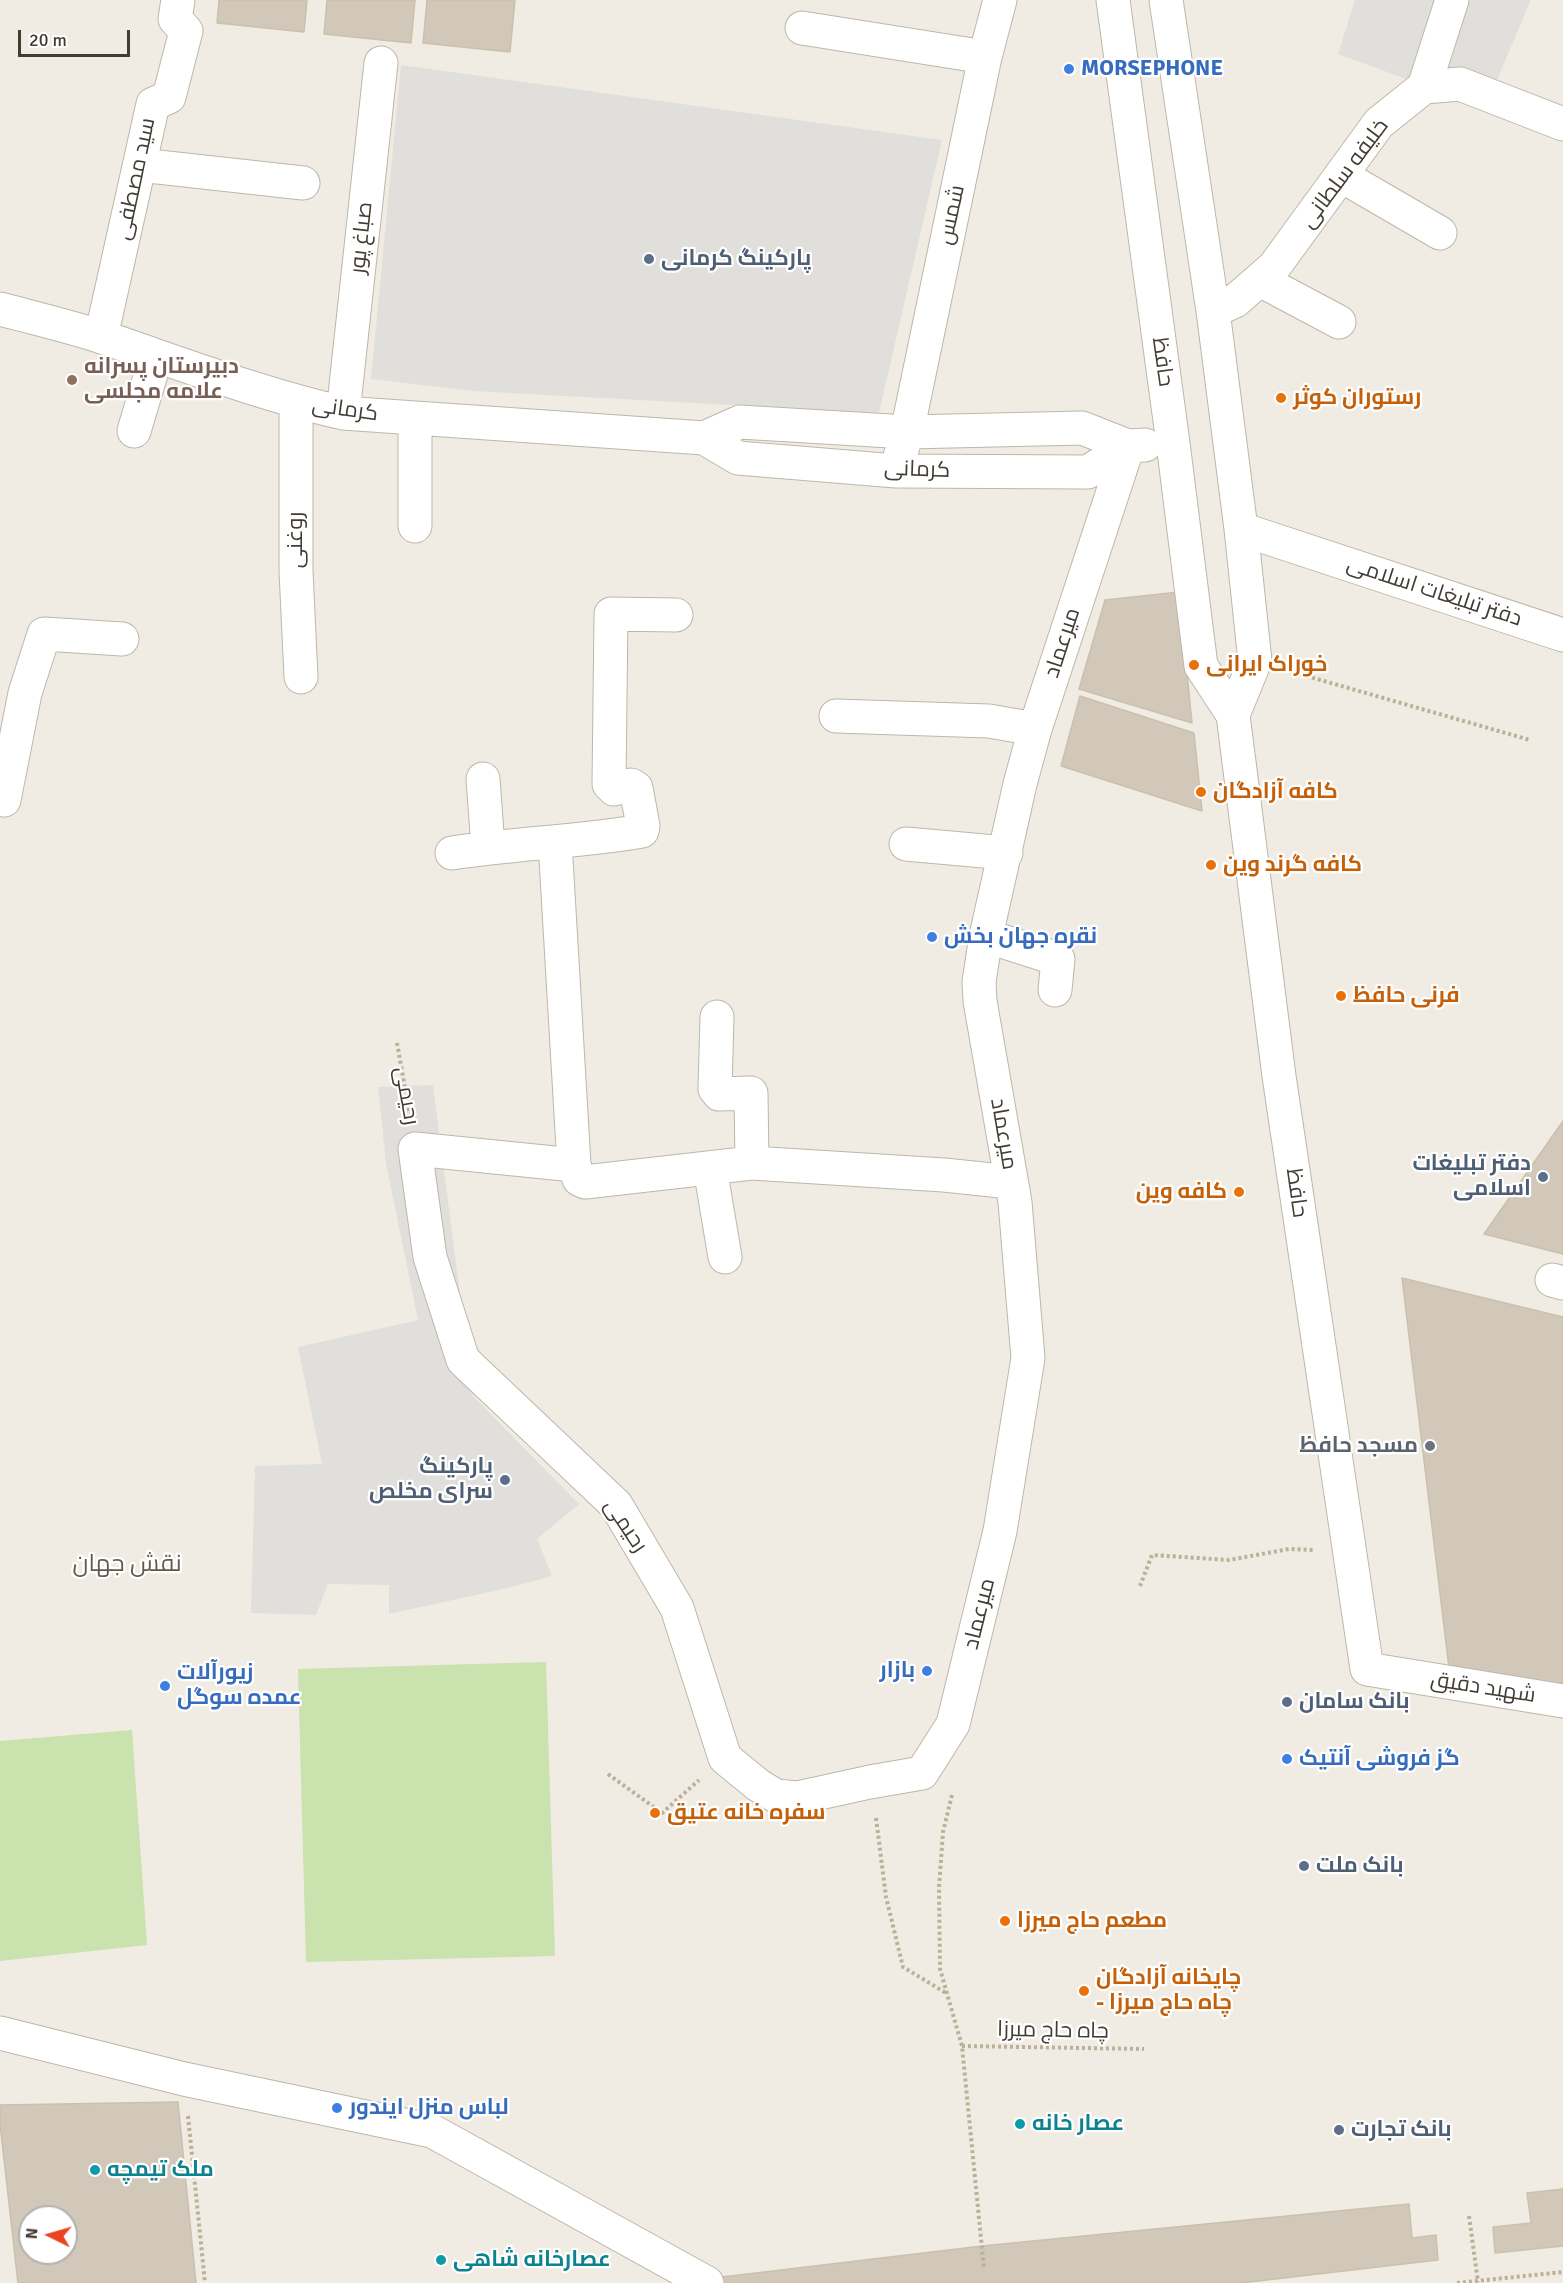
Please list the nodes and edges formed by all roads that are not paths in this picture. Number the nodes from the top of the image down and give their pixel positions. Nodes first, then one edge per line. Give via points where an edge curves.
1 (178, 0) edge
2 (1000, 0) edge
3 (1113, 0) edge
4 (1166, 0) edge
5 (1452, 0) edge
6 (802, 28) dead end
7 (986, 57) junction
8 (381, 63) dead end
9 (1424, 87) junction
10 (1563, 124) edge
11 (140, 165) junction
12 (1341, 176) junction
13 (303, 183) dead end
14 (1440, 233) dead end
15 (1260, 280) junction
16 (0, 309) edge
17 (1213, 311) junction
18 (1339, 322) dead end
19 (101, 337) junction
20 (156, 357) junction
21 (297, 403) junction
22 (343, 413) junction
23 (415, 419) junction
24 (134, 431) dead end
25 (907, 432) junction
26 (704, 438) junction
27 (1173, 443) junction
28 (1128, 446) junction
29 (896, 471) junction
30 (415, 526) dead end
31 (1242, 529) junction
32 (676, 615) dead end
33 (1563, 635) edge
34 (122, 639) dead end
35 (301, 677) dead end
36 (13, 689) edge
37 (1233, 715) junction
38 (836, 716) dead end
39 (1035, 729) junction
40 (483, 779) dead end
41 (4, 800) dead end
42 (555, 842) junction
43 (906, 844) dead end
44 (488, 847) junction
45 (452, 853) dead end
46 (1006, 853) junction
47 (986, 936) junction
48 (1055, 990) dead end
49 (717, 1017) dead end
50 (752, 1163) junction
51 (574, 1166) junction
52 (710, 1168) junction
53 (1011, 1182) junction
54 (724, 1257) dead end
55 (1367, 1669) joint
56 (1563, 1701) edge
57 (870, 1782) joint
58 (0, 2033) edge
59 (707, 2283) edge

1 - 11 street, سید مصطفی via 175,19 186,31 169,97 153,104
2 - 7 street, شمس
3 - 27 street, حافظ
4 - 17 street, حافظ
5 - 9 street
6 - 7 street
7 - 25 street, شمس
8 - 22 street, صباغ پور
9 - 10 street via 1460,84
9 - 12 street, خلیفه سلطانی via 1379,123
11 - 13 street
11 - 19 street, سید مصطفی
12 - 14 street
12 - 15 street, خلیفه سلطانی via 1274,267
15 - 17 street, خلیفه سلطانی via 1235,301
15 - 18 street
16 - 19 street, کرمانی
17 - 31 street, حافظ
19 - 20 street, کرمانی
20 - 21 street, کرمانی
20 - 24 street
21 - 22 street, کرمانی
21 - 35 street, روغنی via 296,571
22 - 23 street, کرمانی
23 - 26 street, کرمانی
23 - 30 street
25 - 26 street, کرمانی via 740,422
25 - 28 street, کرمانی via 1082,428
25 - 29 street, شمس
26 - 29 street, کرمانی via 738,458
27 - 28 street, کرمانی
27 - 37 street, حافظ via 1201,666
28 - 29 street, کرمانی via 1088,472
28 - 39 street, میرعماد
31 - 33 street, دفتر تبلیغات اسلامی
31 - 37 street, حافظ via 1255,662
32 - 42 street via 611,614 609,784 614,789 636,788 642,831
34 - 36 street via 44,634
36 - 41 street
37 - 55 street, حافظ via 1279,1076
38 - 39 street via 989,721
39 - 46 street, میرعماد
40 - 44 street
42 - 44 street
42 - 51 street
43 - 46 street
44 - 45 street
46 - 47 street, میرعماد
47 - 48 street via 1058,959
47 - 53 street, میرعماد via 980,1001
49 - 50 street via 716,1089 719,1094 752,1093
50 - 52 street
50 - 53 street
51 - 52 street via 579,1179 585,1182
51 - 57 street, رحیمی via 415,1149 430,1257 463,1360 616,1505 677,1608 725,1758 776,1796 797,1798
52 - 54 street
53 - 57 street, میرعماد via 1028,1358 1000,1531 953,1724 922,1773
55 - 56 street, شهید دقیق
58 - 59 street via 184,2079 432,2131

